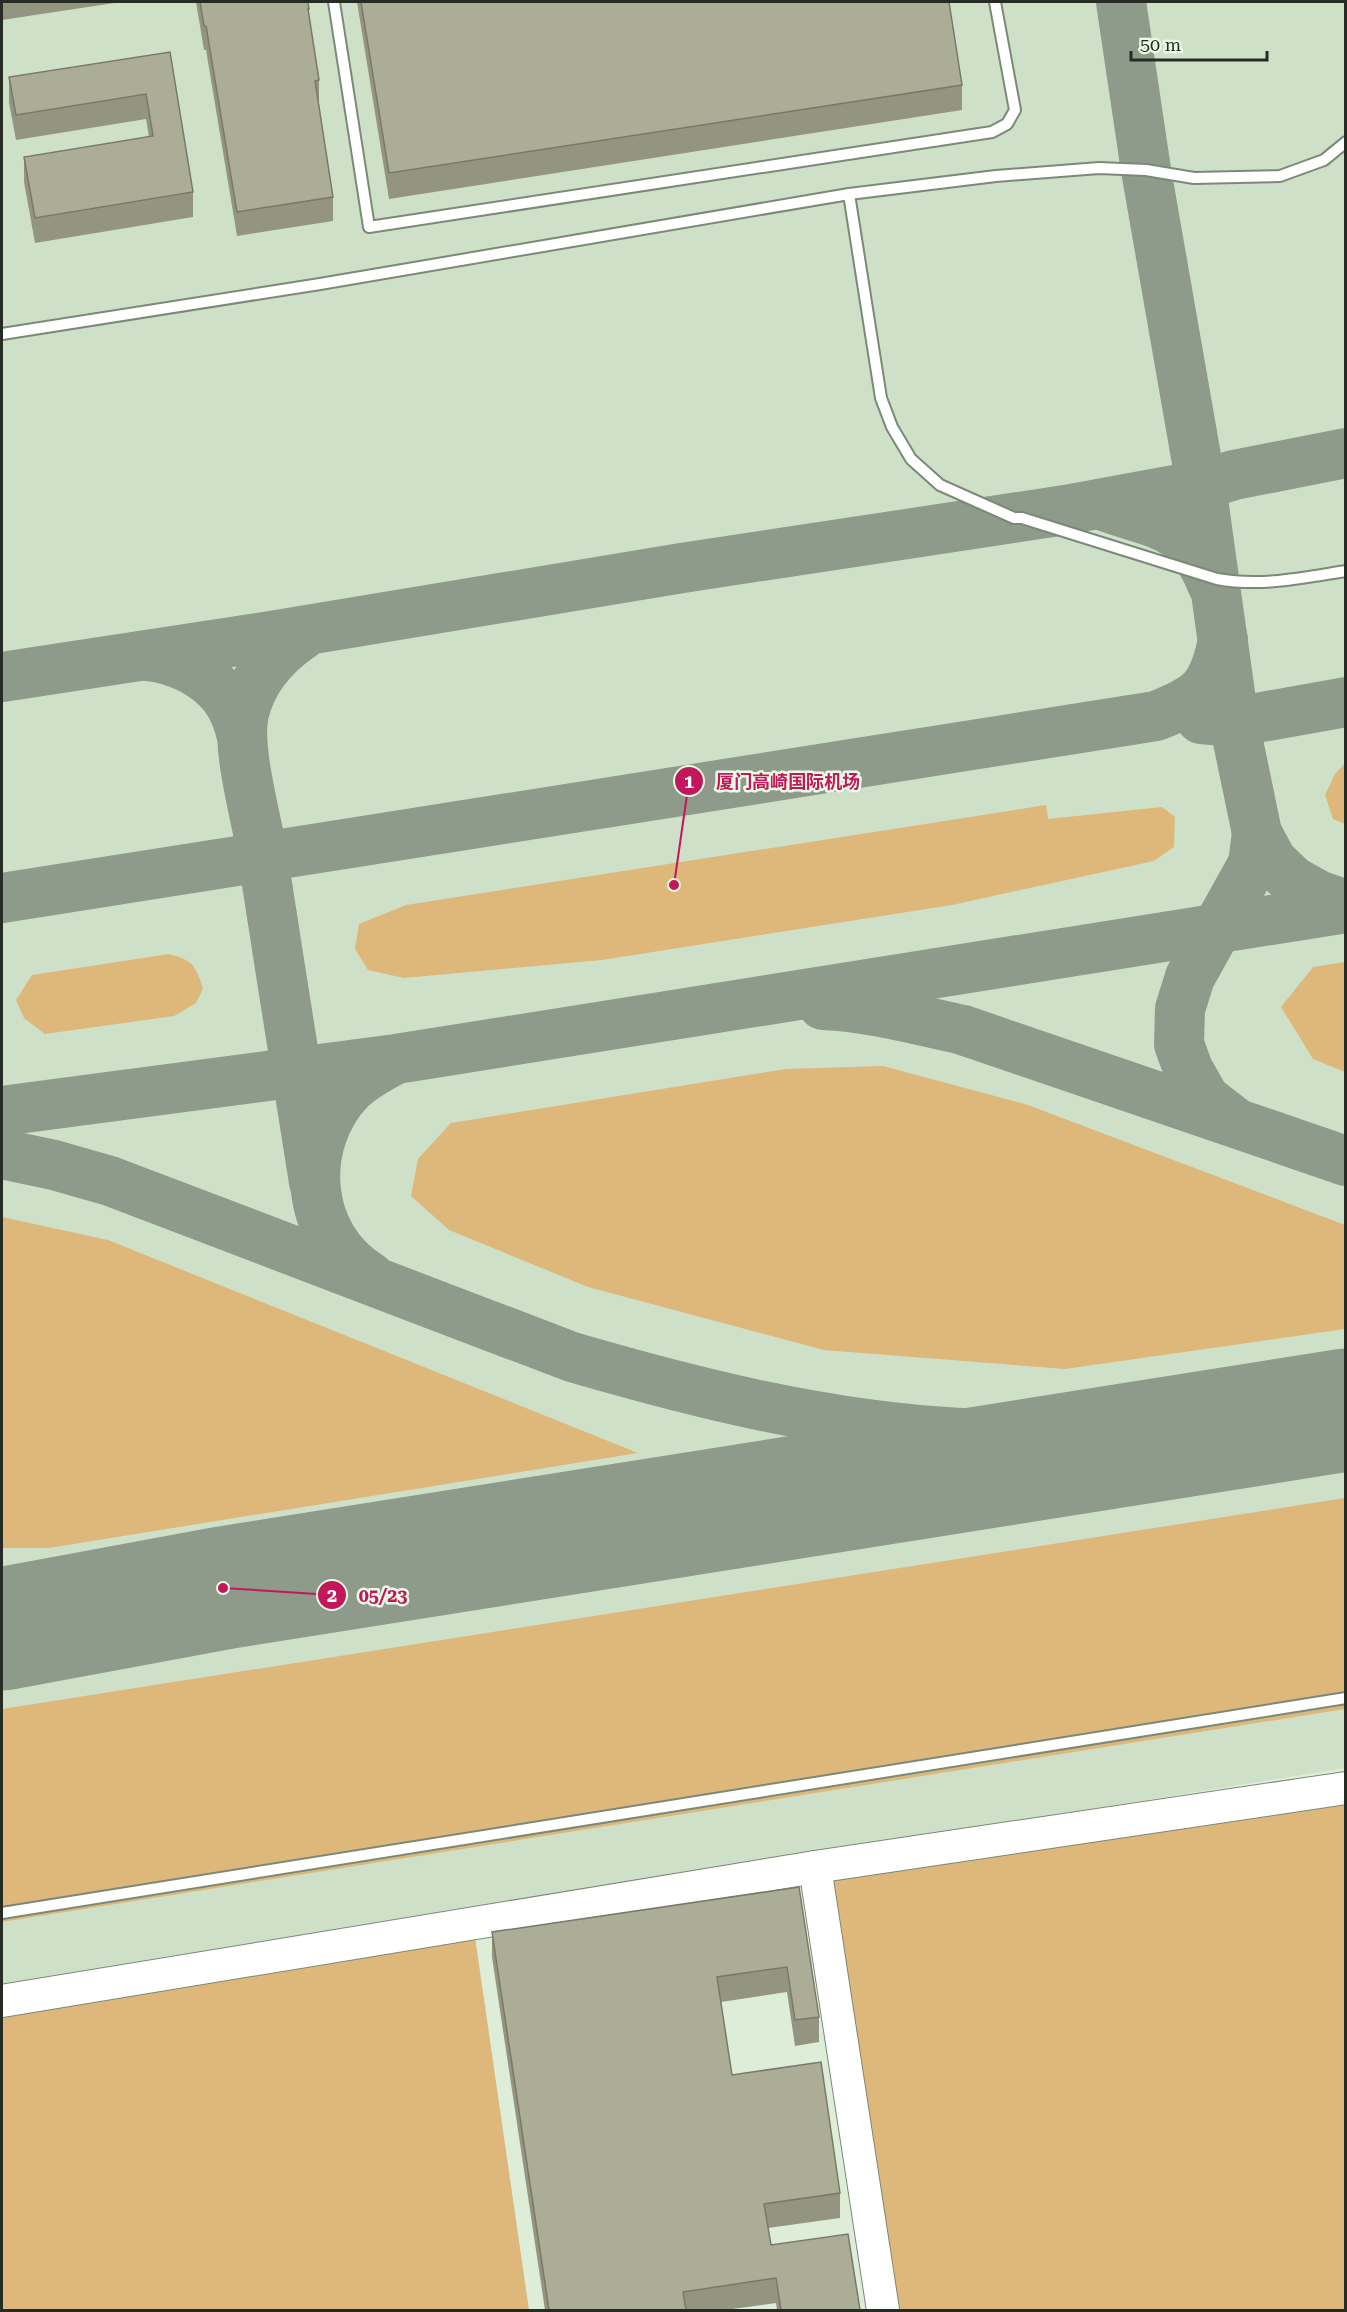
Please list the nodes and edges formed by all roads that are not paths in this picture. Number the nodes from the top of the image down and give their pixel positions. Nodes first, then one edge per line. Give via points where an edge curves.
1 (334, 2) edge
2 (995, 2) edge
3 (1346, 142) edge
4 (849, 194) junction
5 (2, 334) edge
6 (1346, 571) edge
7 (1346, 1698) edge
8 (1346, 1788) edge
9 (815, 1867) junction
10 (2, 1913) edge
11 (2, 2001) edge
12 (883, 2310) edge

1 - 2 lane via 369,227 992,132 1007,124 1015,110
3 - 4 lane via 1324,160 1280,176 1194,178 1099,168
4 - 5 lane
4 - 6 lane via 882,398 892,427 912,459 940,485 1014,518 1217,579 1268,583
7 - 10 lane
8 - 9 street
9 - 11 street
9 - 12 street

